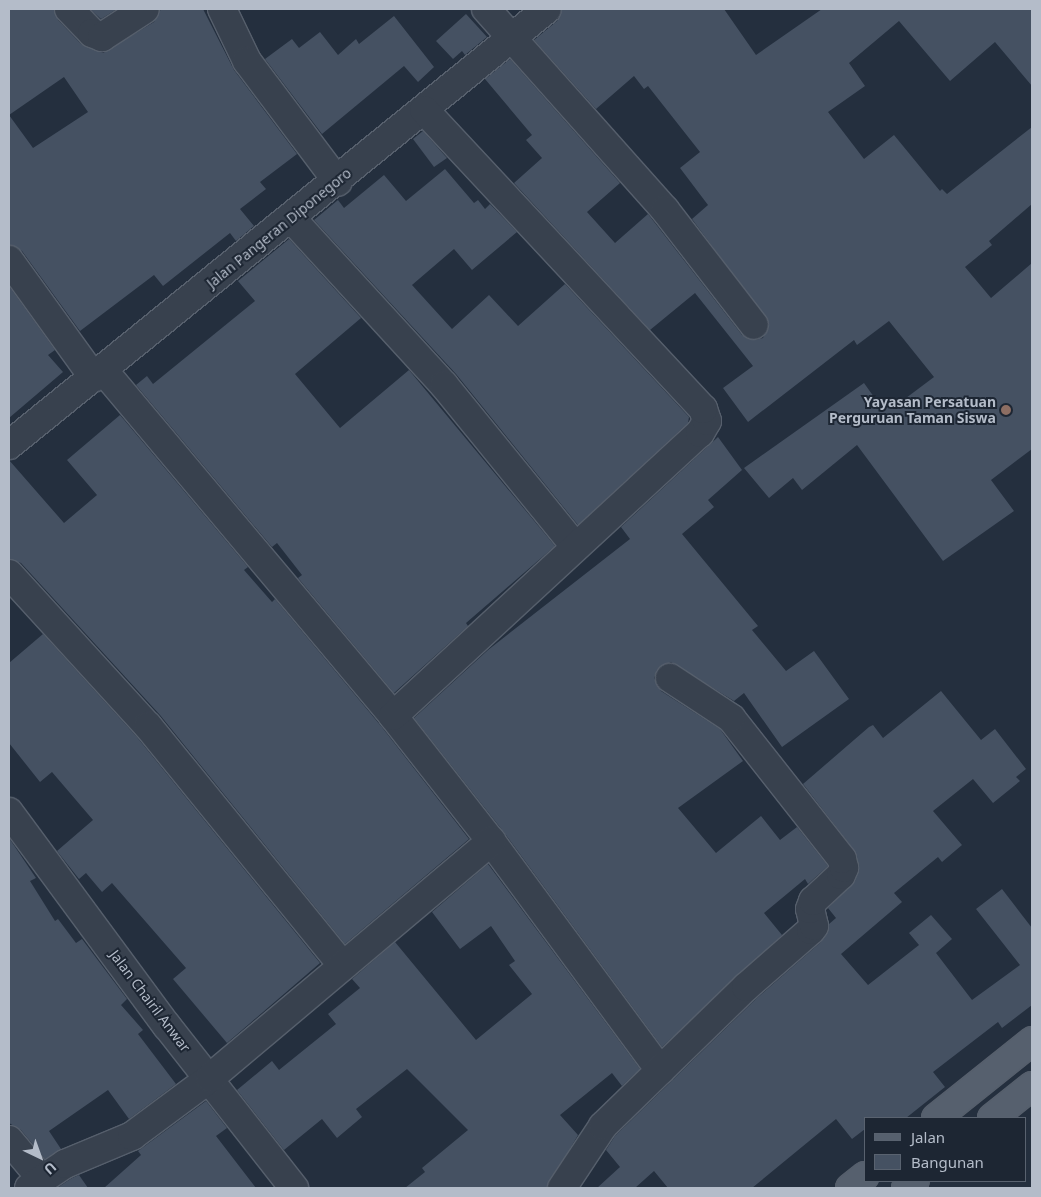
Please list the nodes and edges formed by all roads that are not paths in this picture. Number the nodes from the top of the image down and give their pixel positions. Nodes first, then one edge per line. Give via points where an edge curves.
1 (69, 9) edge
2 (145, 9) edge
3 (222, 9) edge
4 (486, 9) edge
5 (547, 9) edge
6 (512, 38) junction
7 (424, 110) junction
8 (338, 182) junction
9 (291, 218) junction
10 (9, 260) edge
11 (754, 326) dead end
12 (99, 374) junction
13 (9, 445) edge
14 (575, 546) junction
15 (9, 574) edge
16 (670, 678) dead end
17 (393, 716) junction
18 (9, 812) edge
19 (491, 841) junction
20 (343, 966) junction
21 (1032, 1041) edge
22 (660, 1070) junction
23 (210, 1078) junction
24 (1032, 1086) edge
25 (937, 1117) edge
26 (993, 1117) edge
27 (9, 1140) edge
28 (864, 1177) edge
29 (35, 1183) edge
30 (294, 1188) edge
31 (562, 1188) edge
32 (850, 1188) edge

1 - 2 street via 92,33 102,37
3 - 8 street via 248,61
4 - 6 street
5 - 6 street, Jalan Pangeran Diponegoro
6 - 7 street, Jalan Pangeran Diponegoro
6 - 11 street via 665,210
7 - 8 street, Jalan Pangeran Diponegoro
7 - 14 street via 703,409 707,421 700,433
8 - 9 street, Jalan Pangeran Diponegoro
9 - 12 street, Jalan Pangeran Diponegoro
9 - 14 street via 444,384
10 - 12 street
12 - 13 street, Jalan Pangeran Diponegoro
12 - 17 street
14 - 17 street
15 - 20 street via 148,726
16 - 22 street via 731,718 842,859 844,868 841,875 812,901 810,909 814,926 811,930
17 - 19 street
18 - 23 street, Jalan Chairil Anwar via 167,1026
19 - 20 street
19 - 22 street
20 - 23 street
21 - 25 main road
22 - 31 street via 603,1126
23 - 29 street via 132,1136 65,1164
23 - 30 street, Jalan Chairil Anwar
24 - 26 main road
27 - 29 street
28 - 32 main road

